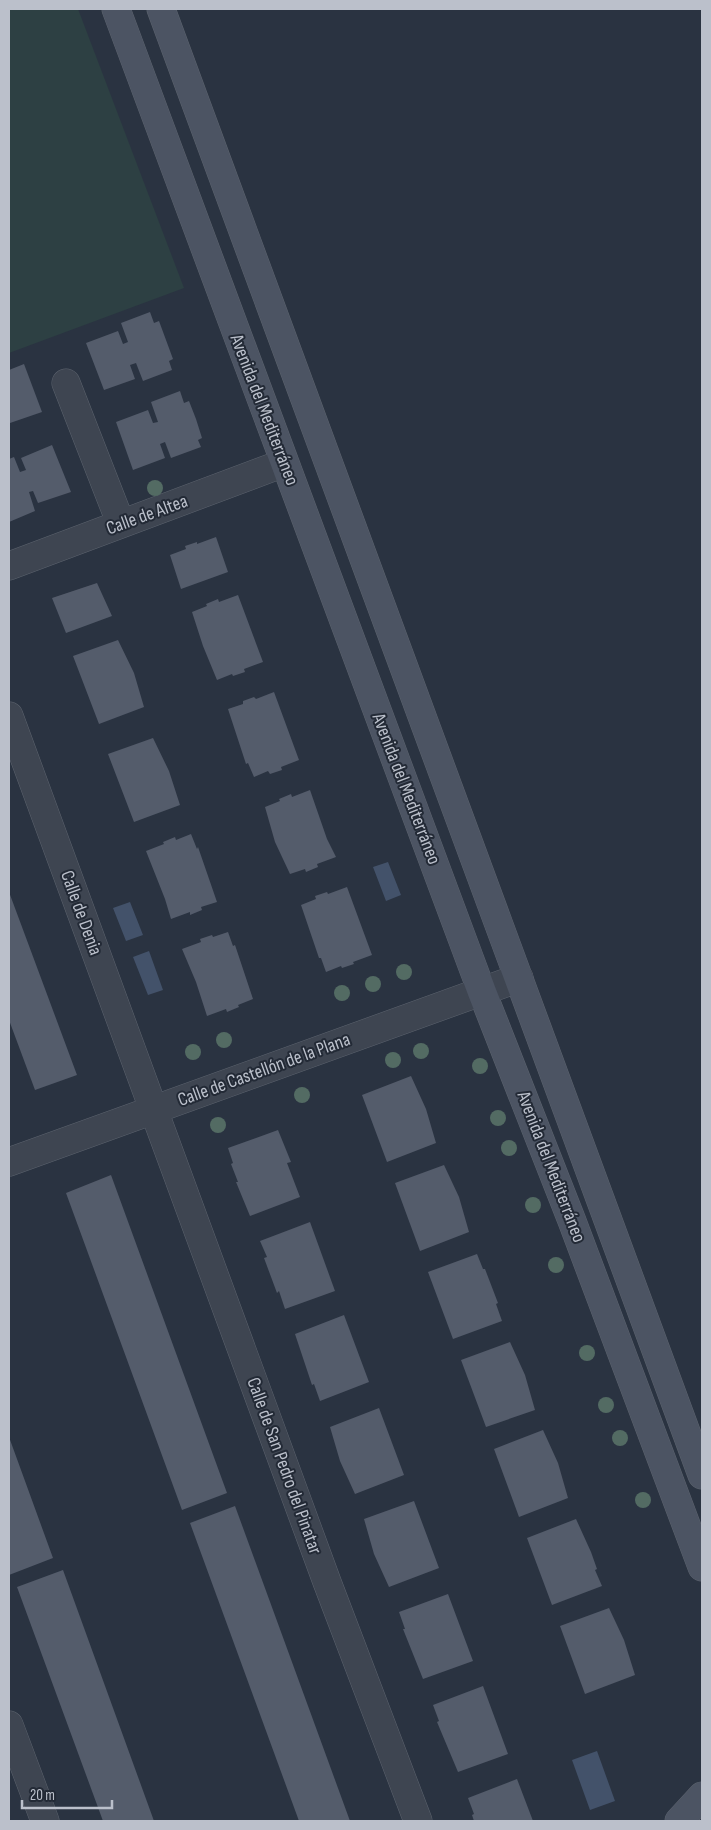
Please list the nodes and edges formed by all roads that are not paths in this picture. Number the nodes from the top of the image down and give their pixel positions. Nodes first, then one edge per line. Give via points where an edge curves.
1 (116, 9) edge
2 (161, 9) edge
3 (66, 383) dead end
4 (284, 462) junction
5 (121, 524) junction
6 (9, 566) edge
7 (9, 716) edge
8 (519, 978) junction
9 (482, 992) junction
10 (153, 1110) junction
11 (9, 1162) edge
12 (702, 1474) edge
13 (702, 1567) edge
14 (9, 1725) edge
15 (702, 1796) edge
16 (45, 1821) edge
17 (418, 1821) edge
18 (679, 1821) edge

1 - 4 street, Avenida del Mediterráneo
2 - 8 street, Avenida del Mediterráneo
3 - 5 street
4 - 5 street, Calle de Altea
4 - 9 street, Avenida del Mediterráneo
5 - 6 street, Calle de Altea
7 - 10 street, Calle de Denia
8 - 9 street, Calle de Castellón de la Plana
8 - 12 street, Avenida del Mediterráneo
9 - 10 street, Calle de Castellón de la Plana
9 - 13 street, Avenida del Mediterráneo
10 - 11 street, Calle de Castellón de la Plana
10 - 17 street, Calle de San Pedro del Pinatar
14 - 16 street
15 - 18 street

